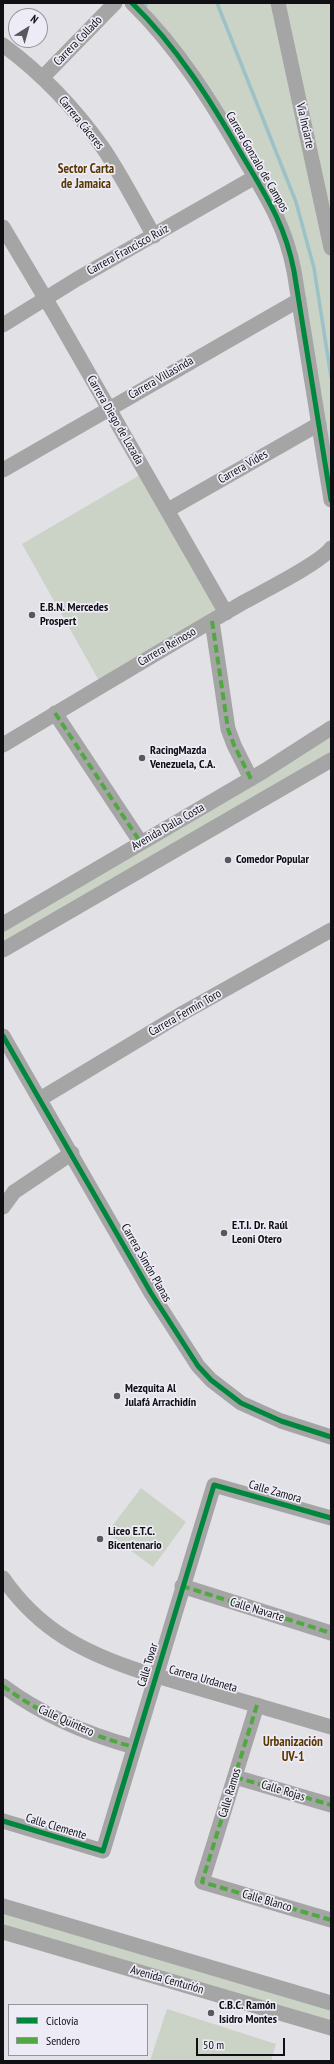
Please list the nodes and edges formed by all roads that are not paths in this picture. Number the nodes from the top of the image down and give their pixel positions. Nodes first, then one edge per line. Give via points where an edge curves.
1 (114, 3) edge
2 (132, 3) edge
3 (278, 3) edge
4 (3, 45) edge
5 (42, 78) junction
6 (255, 177) junction
7 (3, 227) edge
8 (154, 236) junction
9 (331, 248) edge
10 (46, 298) junction
11 (299, 300) junction
12 (3, 325) edge
13 (109, 408) junction
14 (319, 424) junction
15 (3, 470) edge
16 (331, 500) edge
17 (168, 510) junction
18 (331, 548) edge
19 (226, 613) junction
20 (212, 621) junction
21 (56, 713) junction
22 (331, 728) edge
23 (3, 745) edge
24 (331, 760) edge
25 (251, 779) junction
26 (141, 843) junction
27 (3, 924) edge
28 (331, 930) edge
29 (3, 950) edge
30 (3, 1036) edge
31 (40, 1099) junction
32 (72, 1153) junction
33 (3, 1206) edge
34 (331, 1437) edge
35 (214, 1484) joint
36 (331, 1518) edge
37 (3, 1578) edge
38 (182, 1586) junction
39 (331, 1633) edge
40 (155, 1675) junction
41 (3, 1686) edge
42 (257, 1705) junction
43 (331, 1727) edge
44 (134, 1747) junction
45 (235, 1777) junction
46 (331, 1805) edge
47 (3, 1821) edge
48 (103, 1851) joint
49 (202, 1882) joint
50 (3, 1906) edge
51 (331, 1920) edge
52 (3, 1932) edge
53 (331, 2003) edge
54 (331, 2028) edge

1 - 5 street, Carrera Collado
2 - 6 street, Carrera Gonzalo de Campos via 200,85
3 - 9 street, Vía Inciarte
4 - 5 street, Carrera Cáceres
5 - 8 street, Carrera Cáceres via 102,148
6 - 8 street, Carrera Francisco Ruiz
6 - 11 street, Carrera Gonzalo de Campos via 286,237
7 - 10 street, Carrera Diego de Lozada
8 - 10 street, Carrera Francisco Ruiz
10 - 12 street, Carrera Francisco Ruiz
10 - 13 street, Carrera Diego de Lozada
11 - 13 street, Carrera Villasinda
11 - 14 street, Carrera Gonzalo de Campos
13 - 15 street, Carrera Villasinda
13 - 17 street, Carrera Diego de Lozada
14 - 16 street, Carrera Gonzalo de Campos
14 - 17 street, Carrera Vides
17 - 19 street, Carrera Diego de Lozada
18 - 19 street, Carrera Reinoso via 304,568
19 - 20 street, Carrera Reinoso
20 - 21 street, Carrera Reinoso
20 - 25 street via 228,729
21 - 23 street, Carrera Reinoso
21 - 26 street
22 - 25 street, Avenida Dalla Costa
24 - 29 street, Avenida Dalla Costa
25 - 26 street, Avenida Dalla Costa
26 - 27 street, Avenida Dalla Costa
28 - 31 street, Carrera Fermín Toro via 183,1013
30 - 31 street, Carrera Simón Planas
31 - 32 street, Carrera Simón Planas
32 - 33 street via 14,1192
32 - 34 street, Carrera Simón Planas via 151,1293 202,1371 226,1392 256,1410
35 - 36 street, Calle Zamora
35 - 38 street, Calle Tovar
37 - 40 street, Carrera Urdaneta via 28,1610 74,1644 114,1662
38 - 39 street, Calle Navarte
38 - 40 street, Calle Tovar
40 - 42 street, Carrera Urdaneta
40 - 44 street, Calle Tovar
41 - 44 street, Calle Quintero via 37,1709 61,1721 91,1734
42 - 43 street, Carrera Urdaneta
42 - 45 street, Calle Ramos
44 - 48 street, Calle Tovar
45 - 46 street, Calle Rojas
45 - 49 street, Calle Ramos
47 - 48 street, Calle Clemente
49 - 51 street, Calle Blanco
50 - 53 street, Avenida Centurión
52 - 54 street, Avenida Centurión

